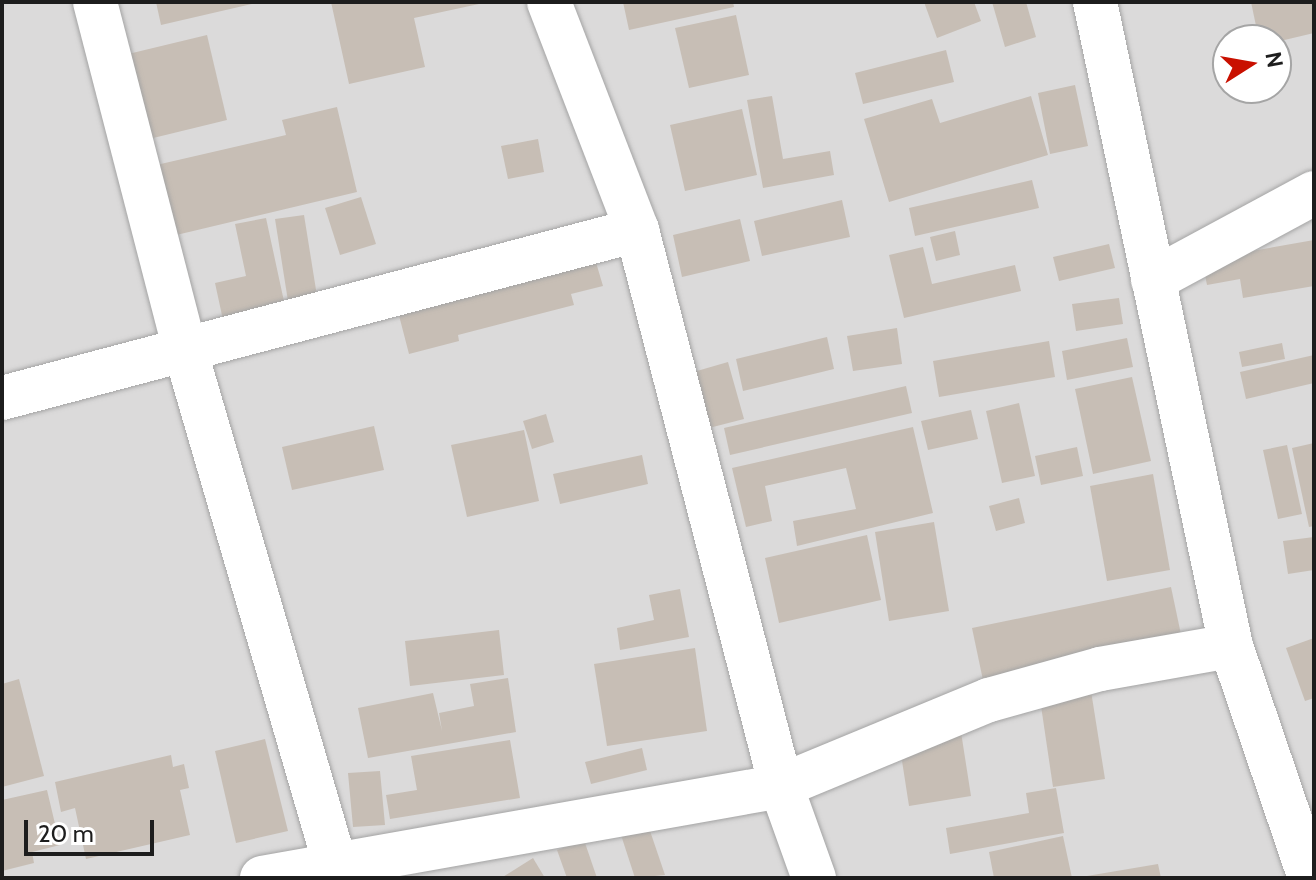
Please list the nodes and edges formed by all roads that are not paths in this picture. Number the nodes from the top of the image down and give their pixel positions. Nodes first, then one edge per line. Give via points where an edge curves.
1 (95, 2) edge
2 (549, 2) edge
3 (1095, 2) edge
4 (1314, 193) edge
5 (637, 230) junction
6 (1153, 280) junction
7 (186, 353) junction
8 (2, 398) edge
9 (1231, 646) junction
10 (781, 786) junction
11 (335, 864) junction
12 (262, 878) edge
13 (814, 878) edge
14 (1310, 878) edge

1 - 7 street
2 - 5 street
3 - 6 street
4 - 6 street
5 - 7 street
5 - 10 street
6 - 9 street
7 - 8 street
7 - 11 street
9 - 10 street via 1100,669 989,700
9 - 14 street
10 - 11 street
10 - 13 street
11 - 12 street

